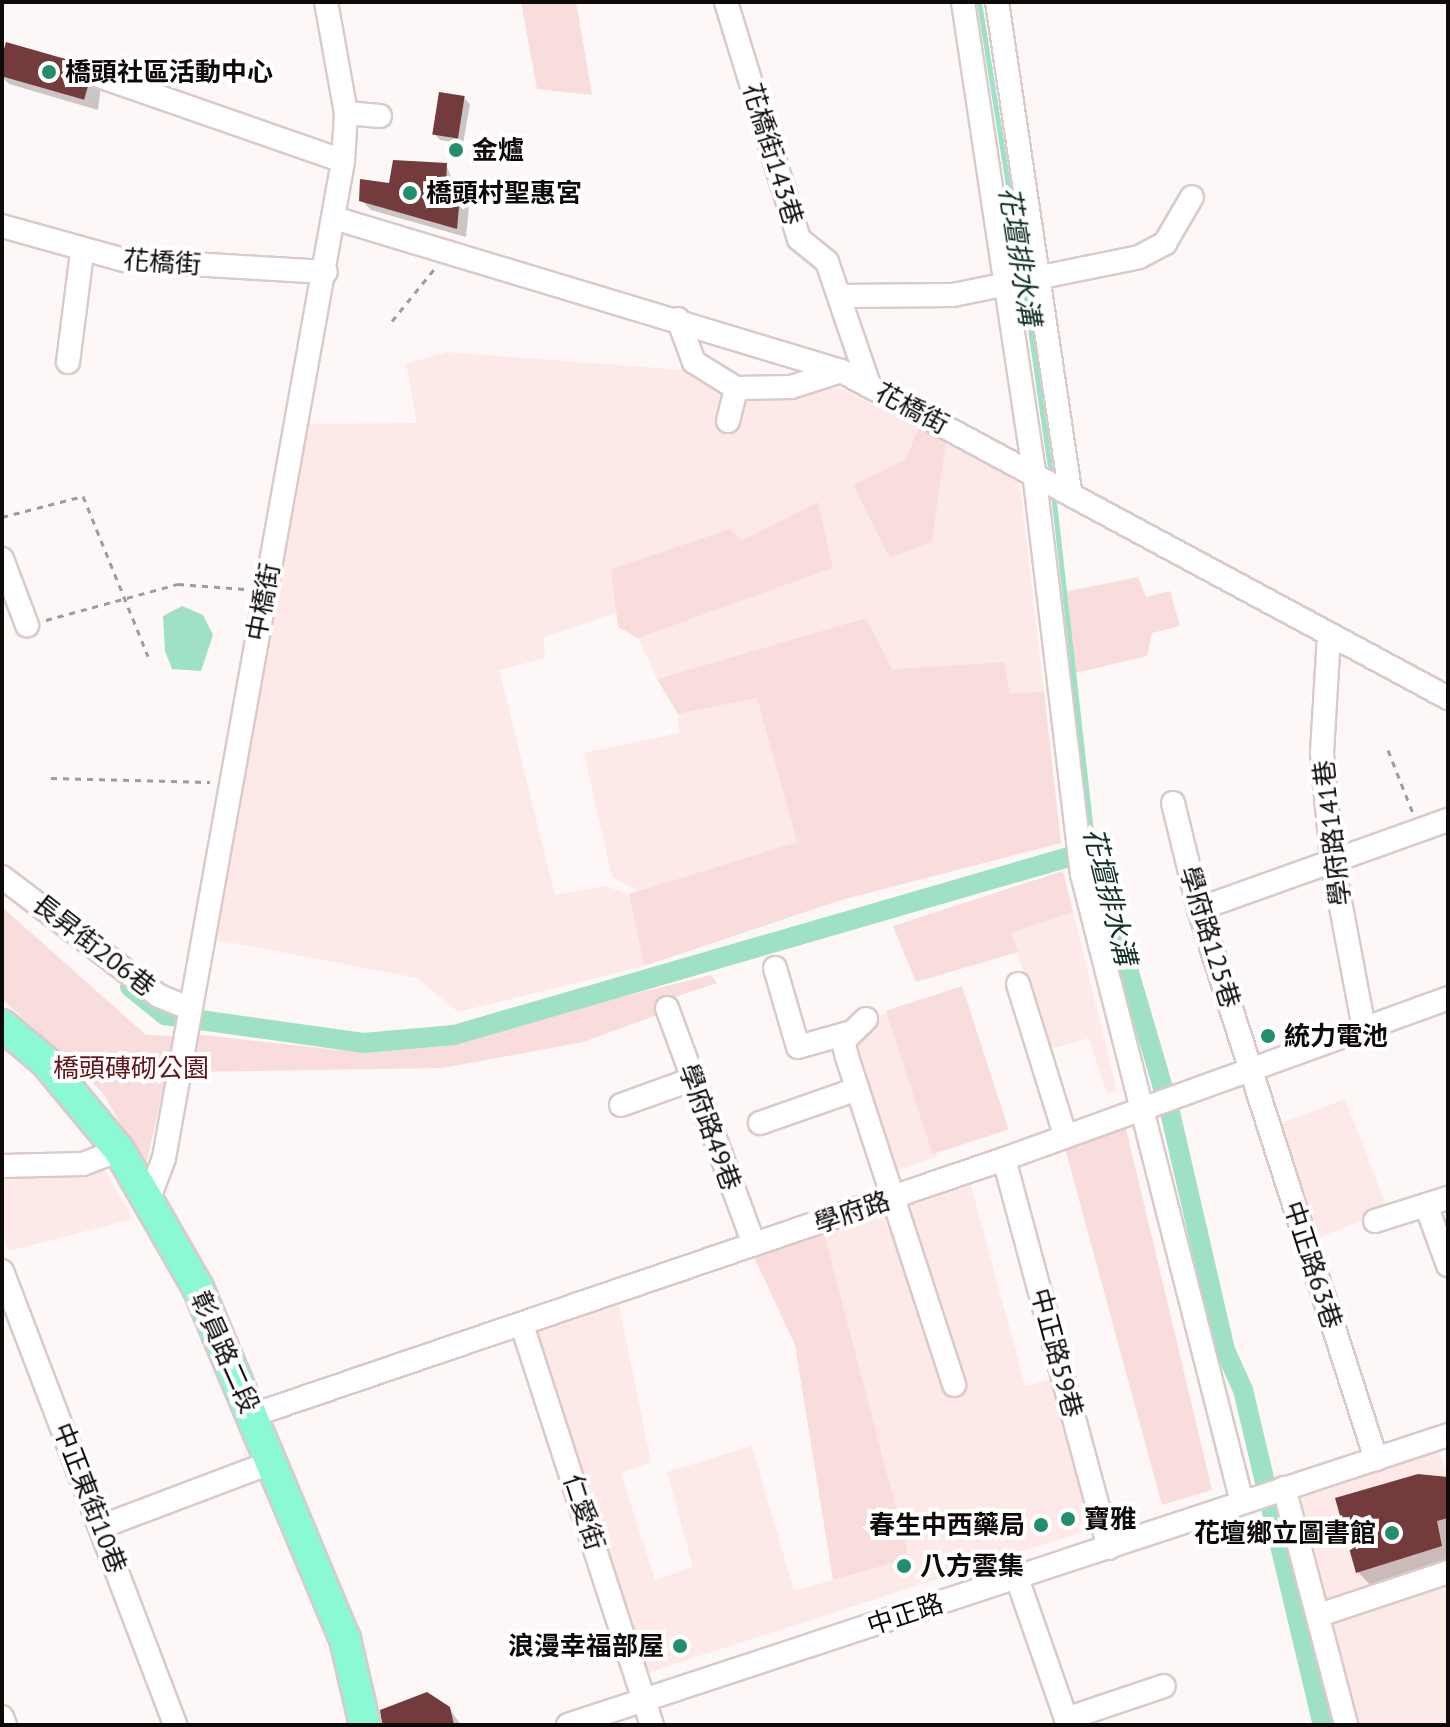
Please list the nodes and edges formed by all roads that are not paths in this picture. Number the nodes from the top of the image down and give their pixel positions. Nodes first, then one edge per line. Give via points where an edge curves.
1 (326, 2) edge
2 (726, 2) edge
3 (963, 2) edge
4 (997, 2) edge
5 (102, 77) dead end
6 (346, 113) junction
7 (380, 116) dead end
8 (343, 161) junction
9 (1192, 197) dead end
10 (334, 218) junction
11 (2, 226) edge
12 (82, 253) junction
13 (326, 272) junction
14 (1040, 283) junction
15 (1007, 287) junction
16 (841, 296) junction
17 (678, 319) junction
18 (68, 362) dead end
19 (841, 371) junction
20 (869, 385) junction
21 (736, 388) junction
22 (728, 421) dead end
23 (1034, 472) junction
24 (1070, 489) junction
25 (2, 559) edge
26 (27, 625) road end
27 (1329, 635) junction
28 (1448, 698) edge
29 (1173, 803) dead end
30 (1448, 820) edge
31 (1332, 859) junction
32 (2, 877) edge
33 (1199, 909) junction
34 (775, 968) dead end
35 (1018, 984) dead end
36 (1448, 998) edge
37 (188, 1008) junction
38 (667, 1008) dead end
39 (866, 1019) dead end
40 (2, 1025) edge
41 (1364, 1029) junction
42 (848, 1033) junction
43 (1251, 1071) junction
44 (693, 1079) junction
45 (857, 1089) junction
46 (1158, 1103) junction
47 (621, 1105) dead end
48 (760, 1123) dead end
49 (1065, 1135) junction
50 (119, 1150) junction
51 (1004, 1159) junction
52 (2, 1166) edge
53 (892, 1198) junction
54 (148, 1201) junction
55 (1437, 1202) edge
56 (1375, 1221) dead end
57 (754, 1245) junction
58 (1448, 1265) edge
59 (2, 1271) edge
60 (522, 1325) junction
61 (954, 1385) dead end
62 (253, 1415) junction
63 (1448, 1435) edge
64 (1376, 1459) junction
65 (272, 1462) junction
66 (1284, 1488) junction
67 (1242, 1502) junction
68 (103, 1526) junction
69 (1109, 1548) junction
70 (1448, 1572) edge
71 (1017, 1578) junction
72 (1319, 1615) junction
73 (1164, 1686) dead end
74 (644, 1699) junction
75 (2, 1717) edge
76 (5, 1725) edge
77 (175, 1725) edge
78 (365, 1725) edge
79 (568, 1725) edge
80 (652, 1725) edge
81 (1346, 1725) edge

1 - 6 street, 中橋街
2 - 16 street, 花橋街143巷 via 799,239 827,262
3 - 15 street
4 - 14 street
5 - 8 street
6 - 7 street
6 - 8 street, 中橋街
8 - 10 street, 中橋街
9 - 14 street via 1165,243 1139,257
10 - 13 street, 中橋街
10 - 17 street, 花橋街
11 - 12 street, 花橋街
12 - 13 street, 花橋街
12 - 18 street
13 - 37 street, 中橋街
14 - 15 street
14 - 24 street
15 - 16 street
15 - 23 street
16 - 20 street, 花橋街143巷
17 - 19 street, 花橋街
17 - 21 street via 694,362
19 - 20 street, 花橋街
19 - 21 street via 791,387
20 - 23 street, 花橋街
21 - 22 street
23 - 24 street, 花橋街
23 - 46 street via 1082,874
24 - 27 street, 花橋街
25 - 26 street
27 - 28 street, 花橋街
27 - 31 street, 學府路141巷 via 1322,754
29 - 33 street, 學府路125巷
30 - 31 street
31 - 33 street
31 - 41 street, 學府路141巷
32 - 37 street, 長昇街206巷 via 159,996
33 - 43 street, 學府路125巷
34 - 42 street via 798,1047
35 - 49 street
36 - 41 street, 學府路
37 - 54 street, 中橋街 via 164,1158
38 - 44 street, 學府路49巷
39 - 42 street
40 - 50 main road, 彰員路二段 via 45,1061
41 - 43 street, 學府路
42 - 45 street via 843,1041
43 - 46 street, 學府路
43 - 64 street, 中正路63巷
44 - 47 street
44 - 57 street, 學府路49巷
45 - 48 street
45 - 53 street
46 - 49 street, 學府路
46 - 67 street
49 - 51 street, 學府路
50 - 52 street via 83,1164
50 - 54 main road, 彰員路二段
51 - 53 street, 學府路
51 - 69 street, 中正路59巷
53 - 57 street, 學府路
53 - 61 street
54 - 62 main road, 彰員路二段 via 198,1288
55 - 56 street
55 - 58 street
57 - 60 street, 學府路
59 - 68 street, 中正東街10巷
60 - 62 street, 學府路
60 - 74 street, 仁愛街
62 - 65 main road, 彰員路二段
63 - 64 street
64 - 66 street
65 - 68 street
65 - 78 main road, 彰員路二段 via 345,1639
66 - 67 street, 中正路
66 - 72 street
67 - 69 street, 中正路
68 - 77 street, 中正東街10巷
69 - 71 street, 中正路
70 - 72 street
71 - 73 street via 1066,1719
71 - 74 street, 中正路
72 - 81 street
74 - 79 street, 中正路
74 - 80 street, 仁愛街
75 - 76 street

